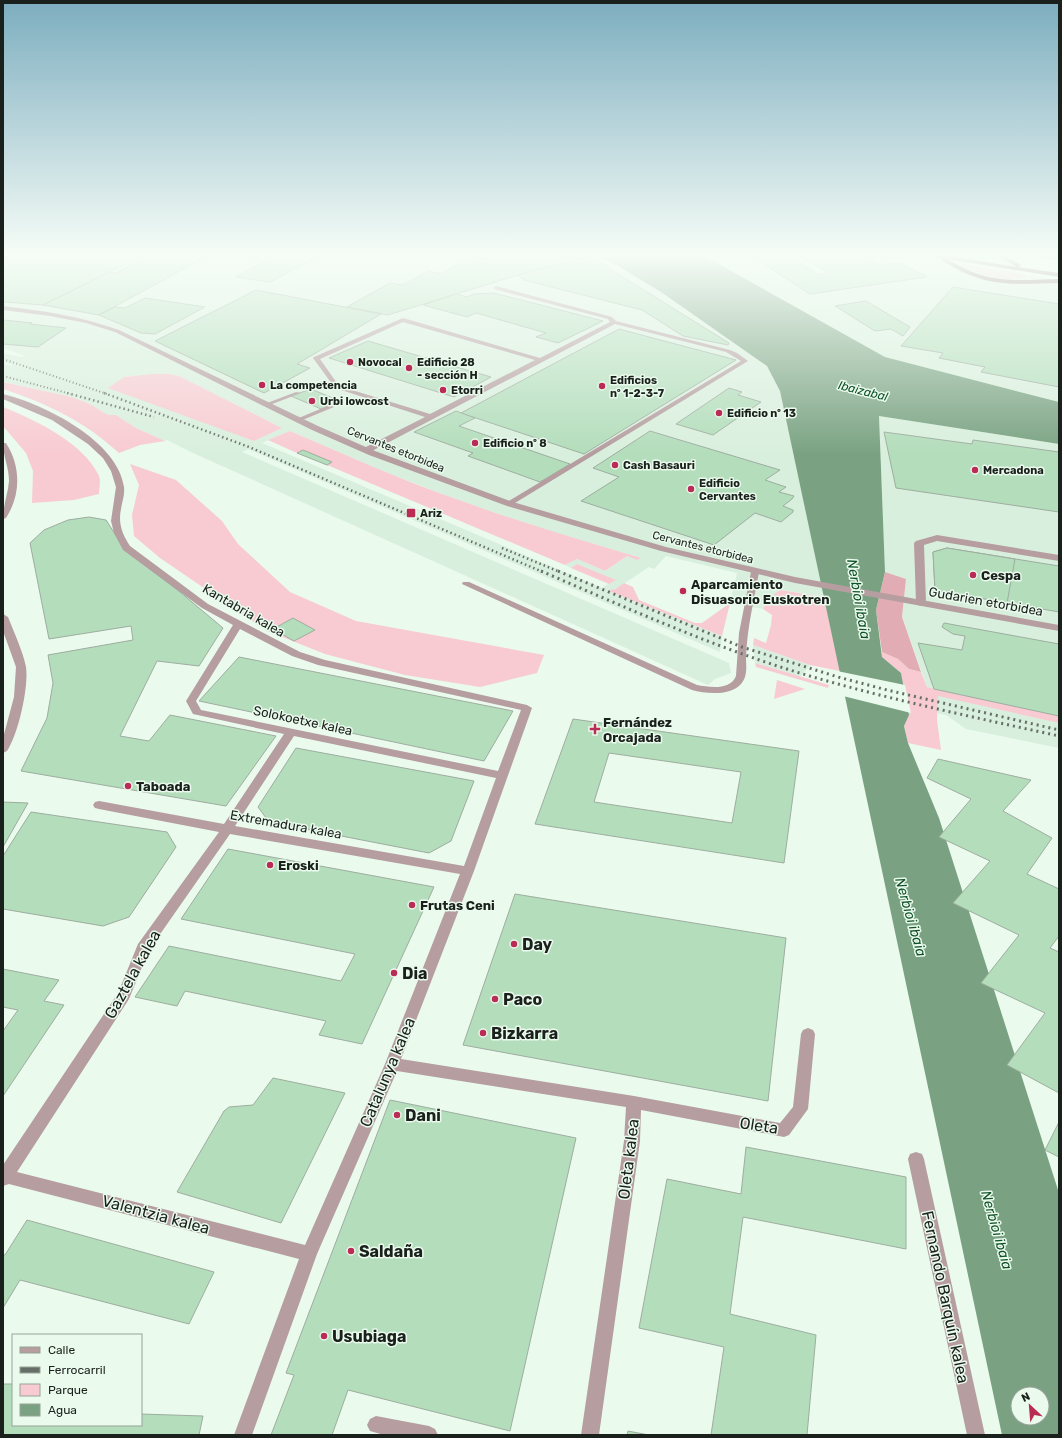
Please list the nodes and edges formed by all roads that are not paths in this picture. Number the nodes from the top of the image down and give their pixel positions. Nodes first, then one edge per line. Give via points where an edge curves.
1 (78, 320) edge
2 (404, 320) edge
3 (404, 320) edge
4 (614, 322) joint
5 (541, 360) junction
6 (298, 393) dead end
7 (3, 396) edge
8 (265, 405) junction
9 (328, 406) dead end
10 (431, 417) junction
11 (298, 420) junction
12 (3, 445) edge
13 (367, 450) junction
14 (510, 504) junction
15 (6, 508) edge
16 (3, 516) edge
17 (1059, 558) edge
18 (755, 572) junction
19 (466, 584) dead end
20 (908, 600) joint
21 (921, 602) junction
22 (3, 617) edge
23 (238, 624) junction
24 (1059, 628) edge
25 (527, 708) joint
26 (291, 732) junction
27 (3, 749) edge
28 (503, 776) junction
29 (99, 805) dead end
30 (227, 829) junction
31 (468, 870) junction
32 (808, 1034) dead end
33 (392, 1064) junction
34 (634, 1102) junction
35 (916, 1159) dead end
36 (4, 1176) edge
37 (309, 1254) junction
38 (376, 1425) dead end
39 (242, 1435) edge
40 (429, 1435) edge
41 (590, 1435) edge
42 (976, 1435) edge

1 - 8 street, Cervantes etorbidea via 100,325 129,337
2 - 10 lane via 316,358 337,387
3 - 5 lane
4 - 5 lane
4 - 14 lane via 728,351 745,361
5 - 10 lane
6 - 8 lane
7 - 23 street, Kantabria kalea via 47,414 96,447 107,458 118,478 120,497 115,516 118,536 126,548 205,606
8 - 11 street, Cervantes etorbidea
9 - 11 lane via 331,407
10 - 13 lane
11 - 13 street, Cervantes etorbidea
12 - 15 street via 10,456 14,483
13 - 14 street, Cervantes etorbidea
14 - 18 street, Cervantes etorbidea via 657,547
15 - 16 street
17 - 21 street via 937,538 919,543
18 - 19 lane via 742,647 741,677 736,684 712,690 695,688
18 - 20 street, Cervantes etorbidea
20 - 21 street, Gudarien etorbidea
21 - 24 street, Gudarien etorbidea
22 - 27 street via 21,667 18,697
23 - 25 street, Kantabria kalea via 296,654 322,663
23 - 26 street, Solokoetxe kalea via 191,701 197,712
25 - 28 street, Catalunya kalea
26 - 28 street, Solokoetxe kalea
26 - 30 street, Gaztela kalea
28 - 31 street, Catalunya kalea
29 - 30 street, Extremadura kalea
30 - 31 street, Extremadura kalea
30 - 36 street, Gaztela kalea via 143,948 124,995
31 - 33 street, Catalunya kalea
32 - 34 street, Oleta via 800,1109 784,1130
33 - 34 street, Oleta kalea
33 - 37 street, Catalunya kalea
34 - 41 street, Oleta kalea via 632,1141
35 - 42 street, Fernando Barquín kalea
36 - 37 street, Valentzia kalea
37 - 39 street, Catalunya kalea
38 - 40 lane

